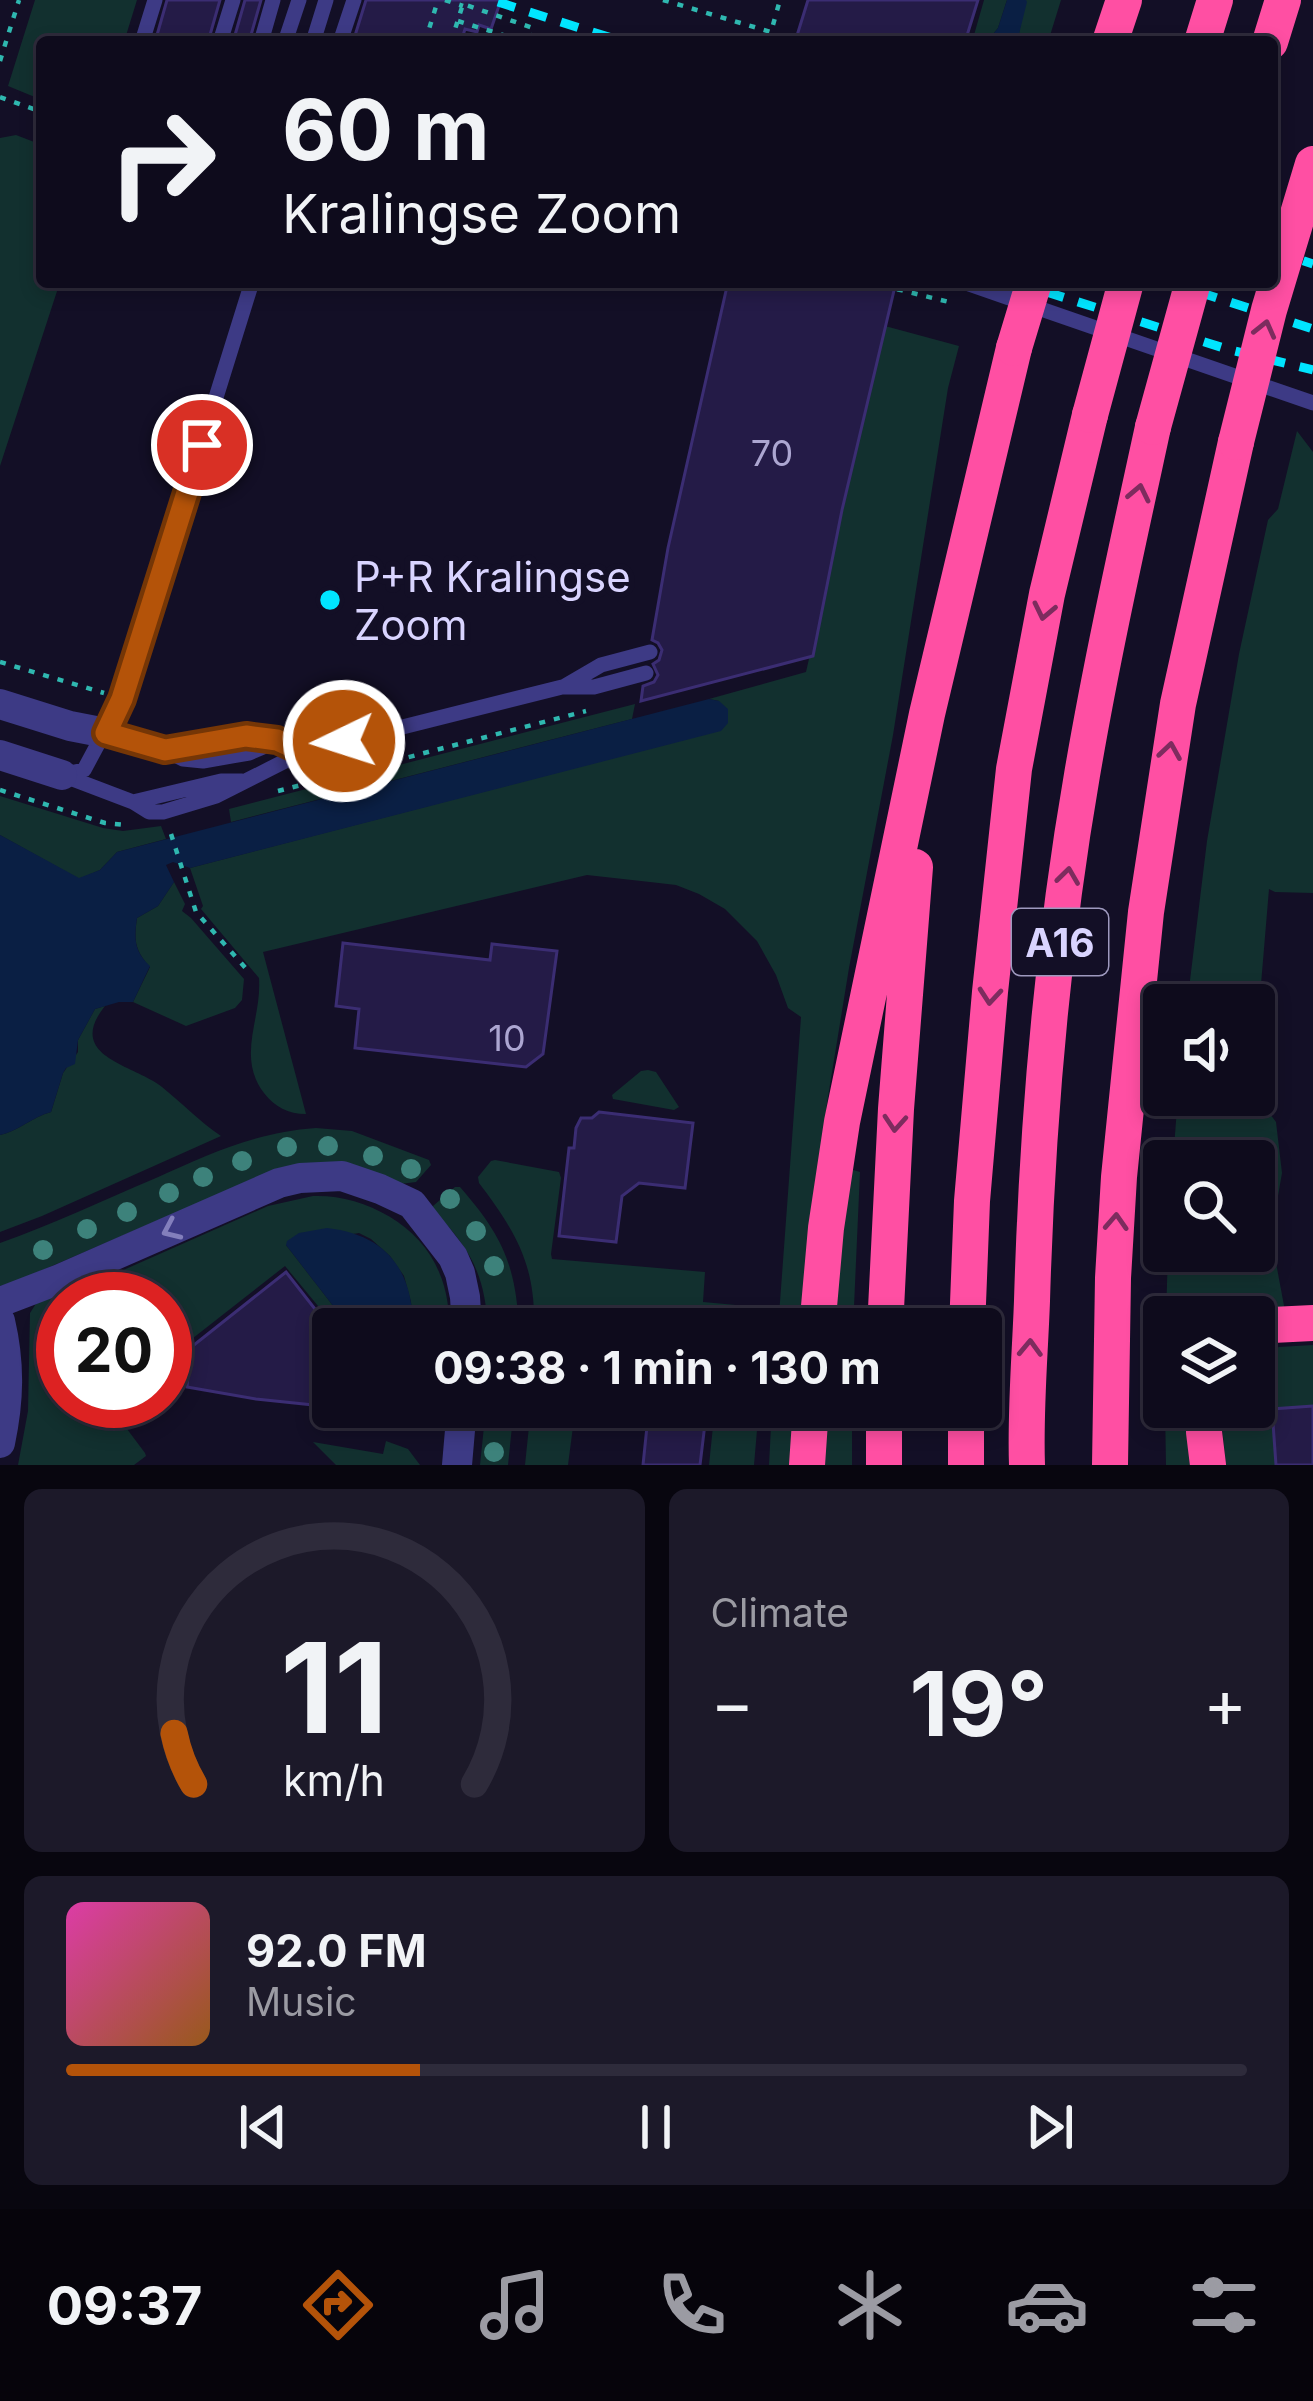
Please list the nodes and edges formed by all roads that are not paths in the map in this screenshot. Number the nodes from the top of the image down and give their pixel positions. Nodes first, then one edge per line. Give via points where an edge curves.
1 (155, 0) edge
2 (233, 0) edge
3 (273, 0) edge
4 (299, 0) edge
5 (326, 0) edge
6 (354, 0) edge
7 (1124, 0) edge
8 (1215, 0) edge
9 (1283, 0) edge
10 (144, 36) edge
11 (222, 36) edge
12 (263, 36) edge
13 (287, 36) edge
14 (315, 36) edge
15 (342, 36) edge
16 (1112, 36) edge
17 (1204, 36) edge
18 (1272, 36) edge
19 (1313, 164) edge
20 (1278, 283) edge
21 (250, 288) edge
22 (980, 288) edge
23 (1032, 288) edge
24 (1124, 288) edge
25 (1191, 288) edge
26 (1276, 288) edge
27 (1313, 403) edge
28 (650, 652) dead end
29 (646, 673) dead end
30 (562, 687) junction
31 (0, 704) edge
32 (927, 714) junction
33 (106, 733) junction
34 (303, 752) junction
35 (0, 755) edge
36 (62, 775) junction
37 (0, 1302) edge
38 (464, 1308) edge
39 (819, 1308) edge
40 (886, 1308) edge
41 (968, 1308) edge
42 (0, 1321) edge
43 (1313, 1323) edge
44 (1275, 1324) edge
45 (460, 1428) edge
46 (810, 1428) edge
47 (884, 1428) edge
48 (966, 1428) edge
49 (1204, 1428) edge
50 (0, 1443) edge
51 (457, 1465) edge
52 (807, 1465) edge
53 (884, 1465) edge
54 (966, 1465) edge
55 (1027, 1465) edge
56 (1110, 1465) edge
57 (1208, 1465) edge

1 - 10 lane
2 - 11 lane
3 - 12 lane
4 - 13 lane
5 - 14 lane
6 - 15 lane
7 - 16 highway
8 - 17 highway
9 - 18 highway
20 -> 19 highway, A16, bridge
21 - 33 lane
22 - 27 lane
23 - 32 highway, bridge
24 -> 41 highway, A16, bridge via 1047,594 1014,769
55 -> 25 highway, A16, bridge via 1034,1219 1081,778 1153,427
56 -> 26 highway, A16, bridge via 1119,1177 1146,912 1178,704
28 - 30 lane via 601,665
29 - 30 lane
30 - 34 lane
31 - 33 street
32 - 39 highway via 842,1122
32 -> 40 highway
33 - 34 lane via 203,761 277,740
33 - 36 lane via 84,770
34 - 36 lane via 244,781 133,802
35 - 36 street
38 -> 37 street via 460,1273 412,1204 342,1176 279,1183
42 - 50 street via 9,1386
43 - 44 highway
45 - 51 street
46 - 52 highway
47 - 53 highway
48 - 54 highway
49 - 57 highway

